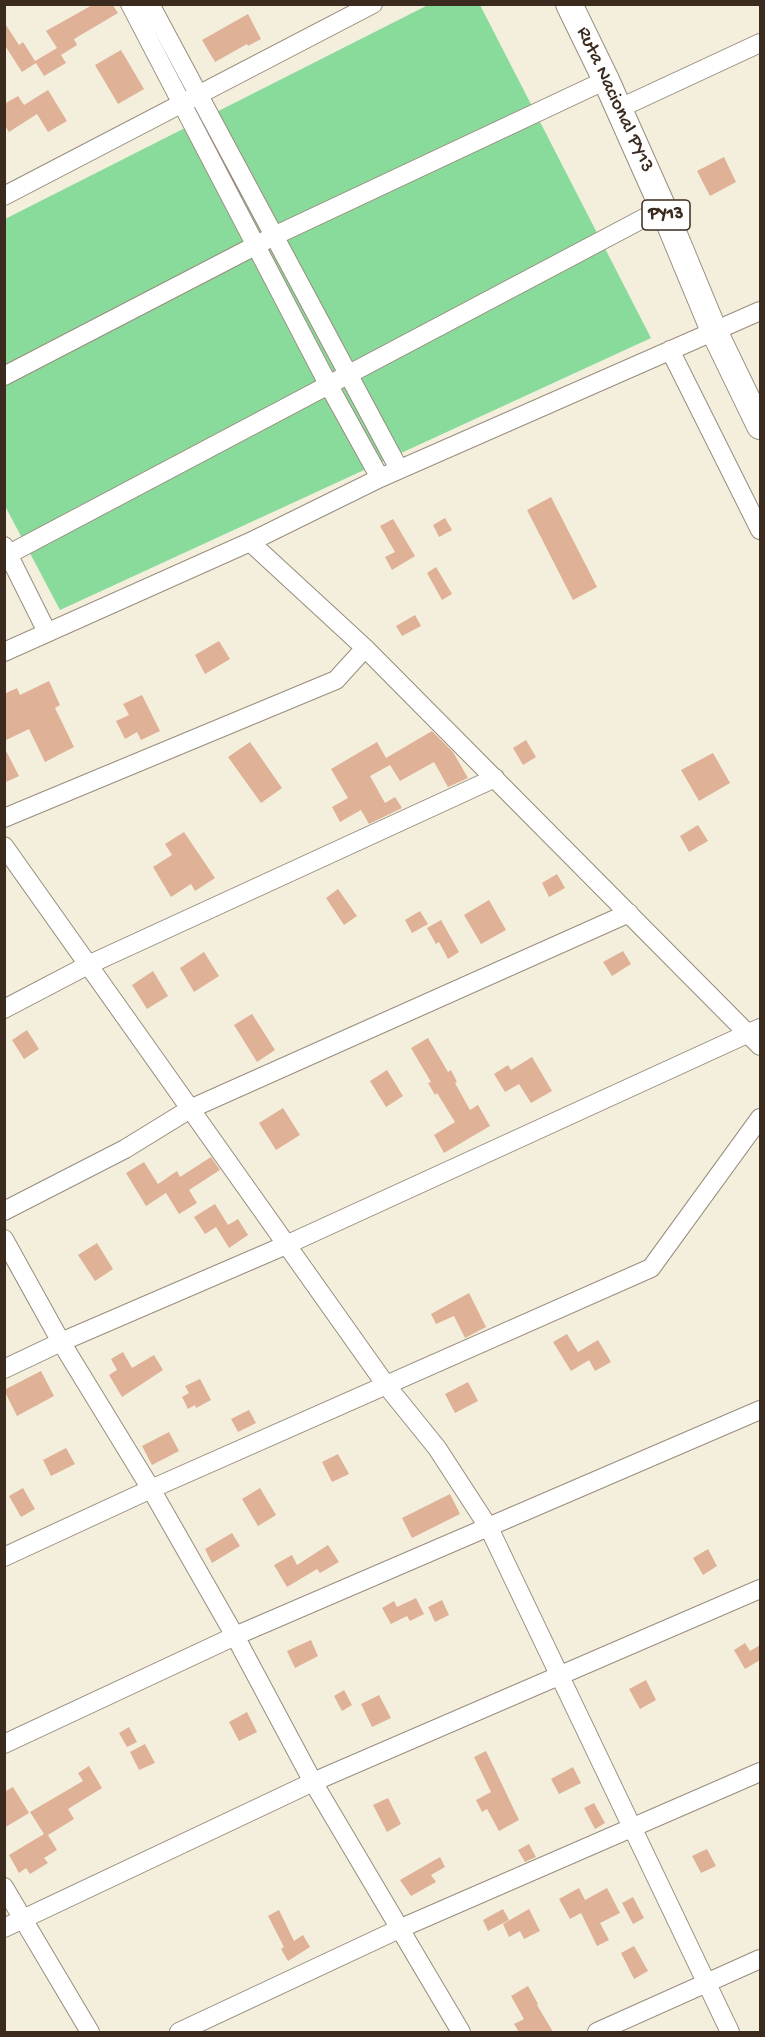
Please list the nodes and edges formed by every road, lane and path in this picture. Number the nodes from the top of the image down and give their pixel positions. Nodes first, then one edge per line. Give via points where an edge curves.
1 (130, 4) edge
2 (150, 4) edge
3 (373, 4) edge
4 (569, 4) edge
5 (760, 43) edge
6 (606, 80) junction
7 (190, 99) junction
8 (618, 109) junction
9 (4, 196) edge
10 (663, 208) junction
11 (274, 236) junction
12 (257, 245) junction
13 (760, 310) edge
14 (714, 331) junction
15 (670, 350) junction
16 (348, 374) junction
17 (4, 376) edge
18 (328, 384) junction
19 (760, 426) edge
20 (399, 469) junction
21 (380, 478) junction
22 (760, 530) edge
23 (250, 542) junction
24 (7, 550) edge
25 (47, 632) junction
26 (365, 648) junction
27 (4, 652) edge
28 (495, 778) junction
29 (4, 818) edge
30 (4, 846) edge
31 (629, 913) junction
32 (88, 965) junction
33 (4, 1009) edge
34 (757, 1036) edge
35 (190, 1109) junction
36 (760, 1118) edge
37 (4, 1211) edge
38 (4, 1239) edge
39 (286, 1245) junction
40 (61, 1342) junction
41 (4, 1369) edge
42 (386, 1385) junction
43 (760, 1410) edge
44 (151, 1489) junction
45 (489, 1528) junction
46 (4, 1557) edge
47 (760, 1589) edge
48 (235, 1636) junction
49 (559, 1676) junction
50 (4, 1744) edge
51 (760, 1772) edge
52 (313, 1782) junction
53 (632, 1827) junction
54 (4, 1887) edge
55 (22, 1919) junction
56 (4, 1928) edge
57 (399, 1929) junction
58 (760, 1959) edge
59 (706, 1983) junction
60 (90, 2032) edge
61 (179, 2032) edge
62 (462, 2032) edge
63 (597, 2032) edge
64 (730, 2032) edge

1 - 7 street
2 - 7 street
3 - 7 street
4 - 6 highway, Ruta Nacional PY13 / PY13
5 - 8 street
6 - 8 highway, Ruta Nacional PY13 / PY13
6 - 11 street
7 - 9 street
7 - 11 street
7 - 12 street
8 - 10 highway, Ruta Nacional PY13 / PY13
10 - 14 highway, Ruta Nacional PY13 / PY13
10 - 16 street
11 - 12 street
11 - 16 street
12 - 17 street
12 - 18 street
13 - 14 street
14 - 15 street
14 - 19 highway, Ruta Nacional PY13 / PY13
15 - 20 street
15 - 22 street
16 - 18 street
16 - 20 street
18 - 21 street
18 - 24 street
20 - 21 street
21 - 23 street
23 - 25 street
23 - 26 street
24 - 25 street
25 - 27 street
26 - 28 street
26 - 29 street via 336,680
28 - 31 street
28 - 32 street
30 - 32 street
31 - 34 street
31 - 35 street
32 - 33 street
32 - 35 street
34 - 39 street
35 - 37 street via 125,1149
35 - 39 street
36 - 42 street via 651,1268
38 - 40 street
39 - 40 street
39 - 42 street
40 - 41 street
40 - 44 street
42 - 44 street
42 - 45 street via 437,1448
43 - 45 street
44 - 46 street
44 - 48 street
45 - 48 street
45 - 49 street
47 - 49 street
48 - 50 street
48 - 52 street
49 - 52 street
49 - 53 street
51 - 53 street
52 - 55 street
52 - 57 street
53 - 57 street
53 - 59 street
54 - 55 street
55 - 56 street
55 - 60 street
57 - 61 street
57 - 62 street
58 - 59 street
59 - 63 street
59 - 64 street

